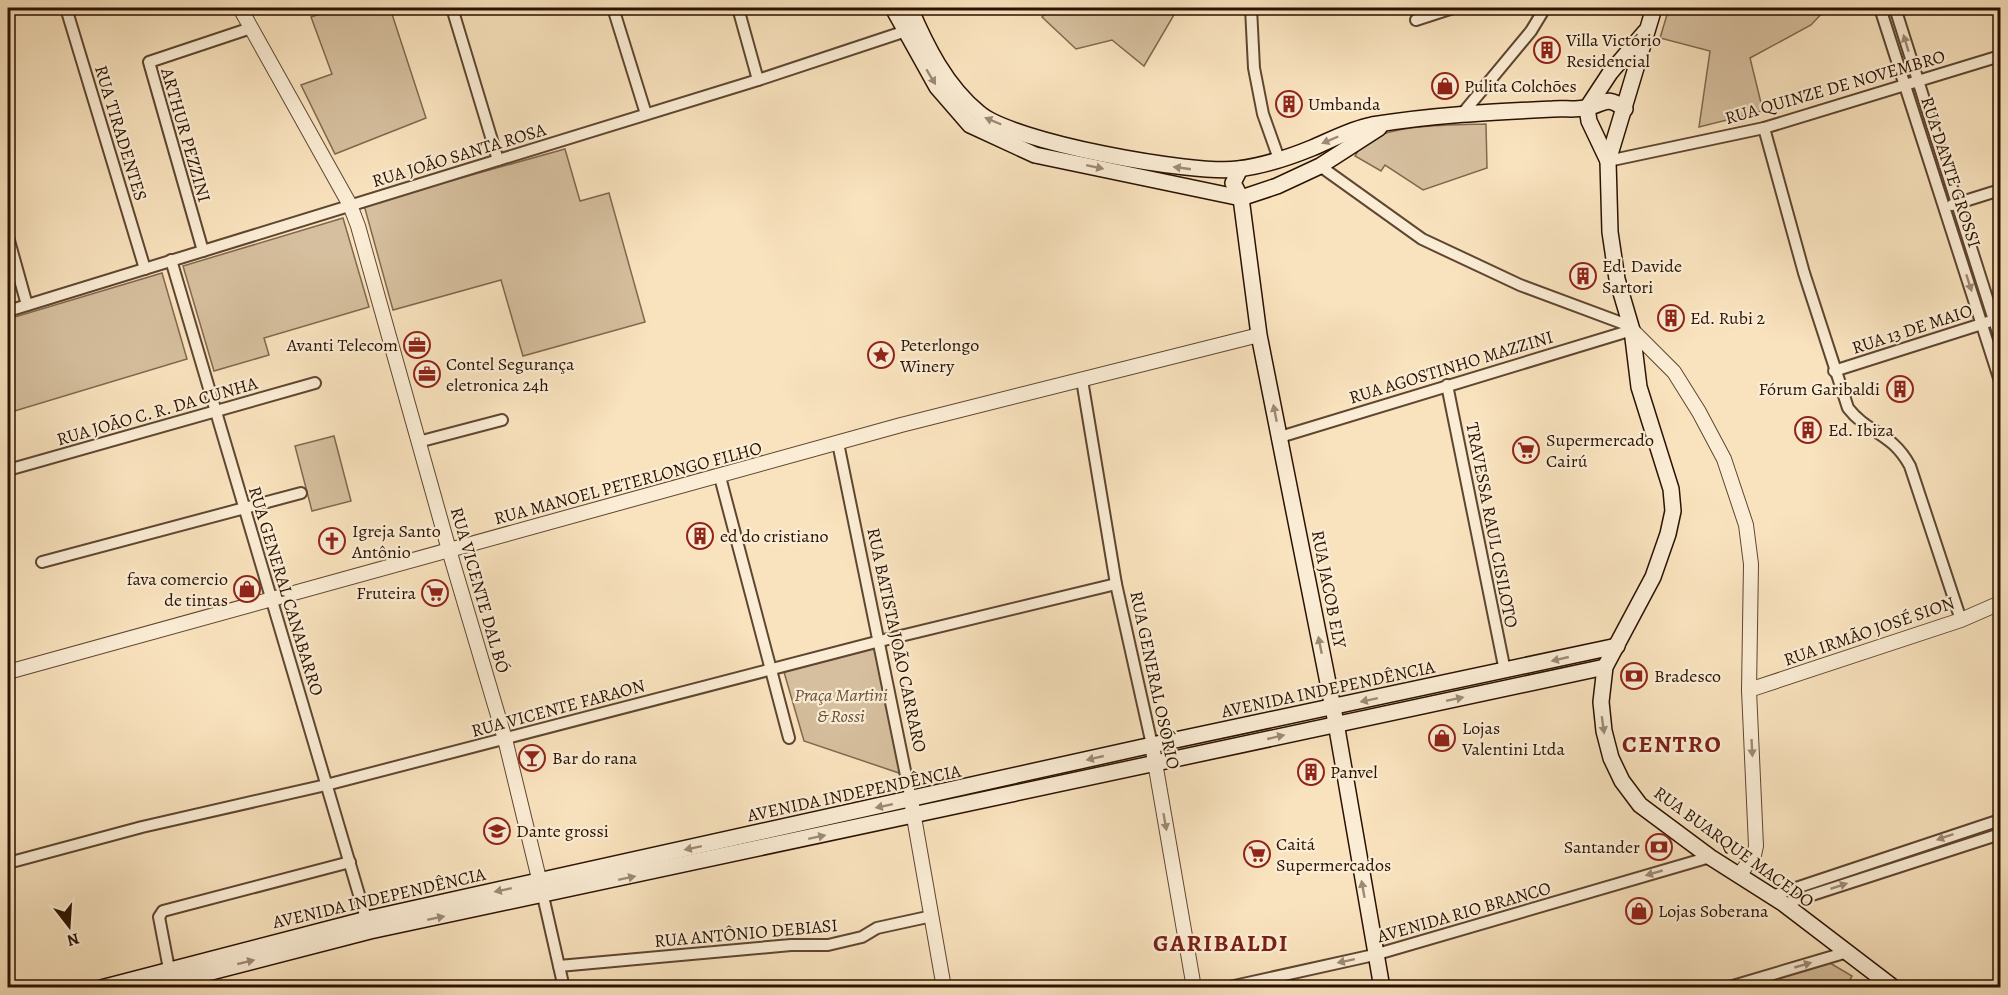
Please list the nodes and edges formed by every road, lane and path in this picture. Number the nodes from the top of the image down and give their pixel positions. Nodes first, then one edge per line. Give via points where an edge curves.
1 (66, 8) edge
2 (240, 8) edge
3 (452, 8) edge
4 (613, 8) edge
5 (738, 8) edge
6 (893, 8) edge
7 (910, 8) edge
8 (1251, 8) edge
9 (1452, 8) edge
10 (1545, 8) edge
11 (1654, 8) edge
12 (1880, 8) edge
13 (1895, 8) edge
14 (1416, 20) dead end
15 (251, 28) junction
16 (1648, 28) junction
17 (911, 30) junction
18 (2001, 56) edge
19 (758, 80) junction
20 (1918, 81) junction
21 (1905, 84) junction
22 (1587, 108) junction
23 (1463, 113) junction
24 (646, 114) junction
25 (1623, 115) junction
26 (1386, 124) junction
27 (1764, 128) junction
28 (1279, 159) junction
29 (498, 160) junction
30 (1608, 161) junction
31 (1320, 166) junction
32 (1240, 169) junction
33 (1277, 186) junction
34 (2001, 190) edge
35 (1241, 198) junction
36 (1957, 203) junction
37 (350, 205) junction
38 (1944, 207) junction
39 (8, 237) edge
40 (203, 251) junction
41 (171, 261) junction
42 (145, 268) junction
43 (27, 305) junction
44 (8, 311) edge
45 (1997, 319) edge
46 (1982, 324) junction
47 (1631, 328) junction
48 (1259, 335) junction
49 (2001, 339) edge
50 (1834, 371) junction
51 (1082, 380) junction
52 (2001, 381) edge
53 (315, 383) dead end
54 (1447, 385) junction
55 (215, 412) junction
56 (502, 420) dead end
57 (1280, 437) junction
58 (418, 442) junction
59 (838, 443) junction
60 (8, 470) edge
61 (720, 477) junction
62 (302, 493) dead end
63 (244, 510) junction
64 (449, 550) junction
65 (42, 562) dead end
66 (1116, 584) junction
67 (271, 600) junction
68 (2001, 603) edge
69 (1960, 620) junction
70 (880, 641) junction
71 (1617, 646) junction
72 (1605, 668) junction
73 (771, 670) junction
74 (1505, 671) junction
75 (8, 672) edge
76 (1749, 690) junction
77 (1332, 708) junction
78 (1336, 723) junction
79 (789, 738) dead end
80 (505, 739) junction
81 (1152, 746) junction
82 (1154, 764) junction
83 (326, 785) junction
84 (911, 800) junction
85 (914, 816) junction
86 (2001, 820) edge
87 (1966, 830) junction
88 (2001, 834) edge
89 (1970, 843) junction
90 (1710, 857) junction
91 (350, 862) junction
92 (8, 863) edge
93 (1740, 874) junction
94 (541, 889) junction
95 (1778, 900) junction
96 (932, 916) junction
97 (368, 925) junction
98 (1844, 953) junction
99 (1374, 955) junction
100 (559, 966) junction
101 (168, 969) junction
102 (101, 987) edge
103 (149, 987) edge
104 (564, 987) edge
105 (944, 987) edge
106 (1194, 987) edge
107 (1225, 987) edge
108 (1382, 987) edge
109 (1730, 987) edge
110 (1894, 987) edge

1 - 42 street, RUA TIRADENTES
2 - 15 street, RUA VICENTE DAL BÓ
3 - 29 street
4 - 24 street
5 - 19 street
6 - 17 main road
7 - 17 main road
8 - 28 street via 1254,68 1263,114
9 - 14 street
10 - 23 street via 1532,31
11 - 16 main road
12 - 21 street, RUA DANTE GROSSI
20 -> 13 street, RUA DANTE GROSSI
15 - 37 street, RUA VICENTE DAL BÓ
15 - 40 street, ARTHUR PEZZINI via 148,63
16 - 22 main road
16 - 25 main road
17 - 19 street, RUA JOÃO SANTA ROSA
32 -> 17 main road via 1211,172 1115,156 1025,134 980,115
17 -> 35 main road via 937,87 970,125 1035,155
18 - 20 street, RUA QUINZE DE NOVEMBRO
19 - 24 street, RUA JOÃO SANTA ROSA
20 - 21 street, RUA QUINZE DE NOVEMBRO
20 - 36 street, RUA DANTE GROSSI
21 - 27 street, RUA QUINZE DE NOVEMBRO
21 - 38 street, RUA DANTE GROSSI
22 - 23 main road
22 - 25 main road via 1607,100 1616,102
22 - 25 main road via 1597,122 1611,124
22 - 30 main road
23 - 26 main road
24 - 29 street, RUA JOÃO SANTA ROSA
25 - 30 main road
26 -> 28 main road via 1362,128
26 - 31 main road
27 - 30 street, RUA QUINZE DE NOVEMBRO
27 - 50 street
28 - 32 main road
28 - 33 main road via 1286,173
29 - 37 street, RUA JOÃO SANTA ROSA
30 - 47 main road via 1610,232 1617,279
31 - 33 main road
31 - 47 street via 1422,239 1520,285
32 - 35 main road, RUA JACOB ELY via 1233,183
33 - 35 main road
34 - 36 street
35 - 48 main road, RUA JACOB ELY
36 - 38 street
36 - 45 street, RUA DANTE GROSSI
37 - 40 street, RUA JOÃO SANTA ROSA
37 - 58 street, RUA VICENTE DAL BÓ
38 -> 46 street, RUA DANTE GROSSI
39 - 43 street
40 - 41 street, RUA JOÃO SANTA ROSA
41 - 42 street, RUA JOÃO SANTA ROSA
41 - 55 street, RUA GENERAL CANABARRO
42 - 43 street, RUA JOÃO SANTA ROSA
43 - 44 street, RUA JOÃO SANTA ROSA
45 - 46 street, RUA 13 DE MAIO
45 - 49 street, RUA DANTE GROSSI
46 - 50 street, RUA 13 DE MAIO
46 - 52 street, RUA DANTE GROSSI
47 - 54 street, RUA AGOSTINHO MAZZINI
47 - 71 main road via 1639,387 1671,489 1673,511 1653,577
47 - 76 street via 1674,372 1699,412 1724,459 1746,525 1751,594
48 - 51 street, RUA MANOEL PETERLONGO FILHO
57 -> 48 main road, RUA JACOB ELY
50 - 69 street via 1854,416 1893,441 1906,458
51 - 59 street, RUA MANOEL PETERLONGO FILHO
51 - 66 street, RUA GENERAL OSÓRIO
53 - 55 street, RUA JOÃO C. R. DA CUNHA
54 - 57 street, RUA AGOSTINHO MAZZINI
54 - 74 street, TRAVESSA RAUL CISILOTO
55 - 60 street, RUA JOÃO C. R. DA CUNHA
55 - 63 street, RUA GENERAL CANABARRO
56 - 58 street
77 -> 57 main road, RUA JACOB ELY
58 - 64 street, RUA VICENTE DAL BÓ
59 - 61 street, RUA MANOEL PETERLONGO FILHO
59 - 70 street, RUA BATISTA JOÃO CARRARO
61 - 64 street, RUA MANOEL PETERLONGO FILHO
61 - 73 street
62 - 63 street
63 - 65 street
63 - 67 street, RUA GENERAL CANABARRO
64 - 67 street, RUA MANOEL PETERLONGO FILHO
64 - 80 street, RUA VICENTE DAL BÓ
66 - 70 street, RUA VICENTE FARAON
66 - 81 street, RUA GENERAL OSÓRIO
67 - 75 street, RUA MANOEL PETERLONGO FILHO
67 - 83 street, RUA GENERAL CANABARRO
68 - 69 street, RUA IRMÃO JOSÉ SION
69 - 76 street, RUA IRMÃO JOSÉ SION
70 - 73 street, RUA VICENTE FARAON
70 - 84 street, RUA BATISTA JOÃO CARRARO
71 - 72 main road
71 -> 74 main road, AVENIDA INDEPENDÊNCIA
78 -> 72 main road, AVENIDA INDEPENDÊNCIA
72 -> 90 main road, RUA BUARQUE MACEDO via 1601,702 1604,731 1622,781 1640,805
73 - 79 street
73 - 80 street, RUA VICENTE FARAON
74 -> 77 main road, AVENIDA INDEPENDÊNCIA
76 -> 93 street via 1756,846
77 - 78 main road, RUA JACOB ELY
77 - 81 main road, AVENIDA INDEPENDÊNCIA
82 -> 78 main road, AVENIDA INDEPENDÊNCIA
99 -> 78 main road, RUA JACOB ELY
80 - 83 street, RUA VICENTE FARAON
80 - 94 street, RUA VICENTE DAL BÓ
81 - 82 street, RUA GENERAL OSÓRIO
81 -> 84 main road, AVENIDA INDEPENDÊNCIA
82 - 85 main road, AVENIDA INDEPENDÊNCIA
82 -> 106 street, RUA GENERAL OSÓRIO
83 - 91 street, RUA GENERAL CANABARRO
83 - 92 street, RUA VICENTE FARAON via 142,827
84 - 85 street, RUA BATISTA JOÃO CARRARO
84 -> 94 main road, AVENIDA INDEPENDÊNCIA
94 -> 85 main road, AVENIDA INDEPENDÊNCIA
85 - 96 street, RUA BATISTA JOÃO CARRARO
86 - 87 street
87 - 89 street
87 -> 95 street
88 - 89 street
95 -> 89 street
90 - 93 main road, RUA BUARQUE MACEDO
90 -> 99 street, AVENIDA RIO BRANCO
91 - 97 street, RUA GENERAL CANABARRO
91 - 101 street via 163,911 159,917
93 - 95 main road, RUA BUARQUE MACEDO
94 - 97 main road, AVENIDA INDEPENDÊNCIA
94 - 100 street, RUA VICENTE DAL BÓ
95 - 98 main road, RUA BUARQUE MACEDO
96 - 100 street, RUA ANTÔNIO DEBIASI via 877,928 862,937 828,945
96 - 105 street, RUA BATISTA JOÃO CARRARO
97 - 101 main road, AVENIDA INDEPENDÊNCIA
103 -> 97 main road, AVENIDA INDEPENDÊNCIA
109 -> 98 street
98 - 110 main road, RUA BUARQUE MACEDO
99 -> 107 street, AVENIDA RIO BRANCO
99 - 108 main road, RUA JACOB ELY
100 - 104 street, RUA VICENTE DAL BÓ
101 - 102 main road, AVENIDA INDEPENDÊNCIA

